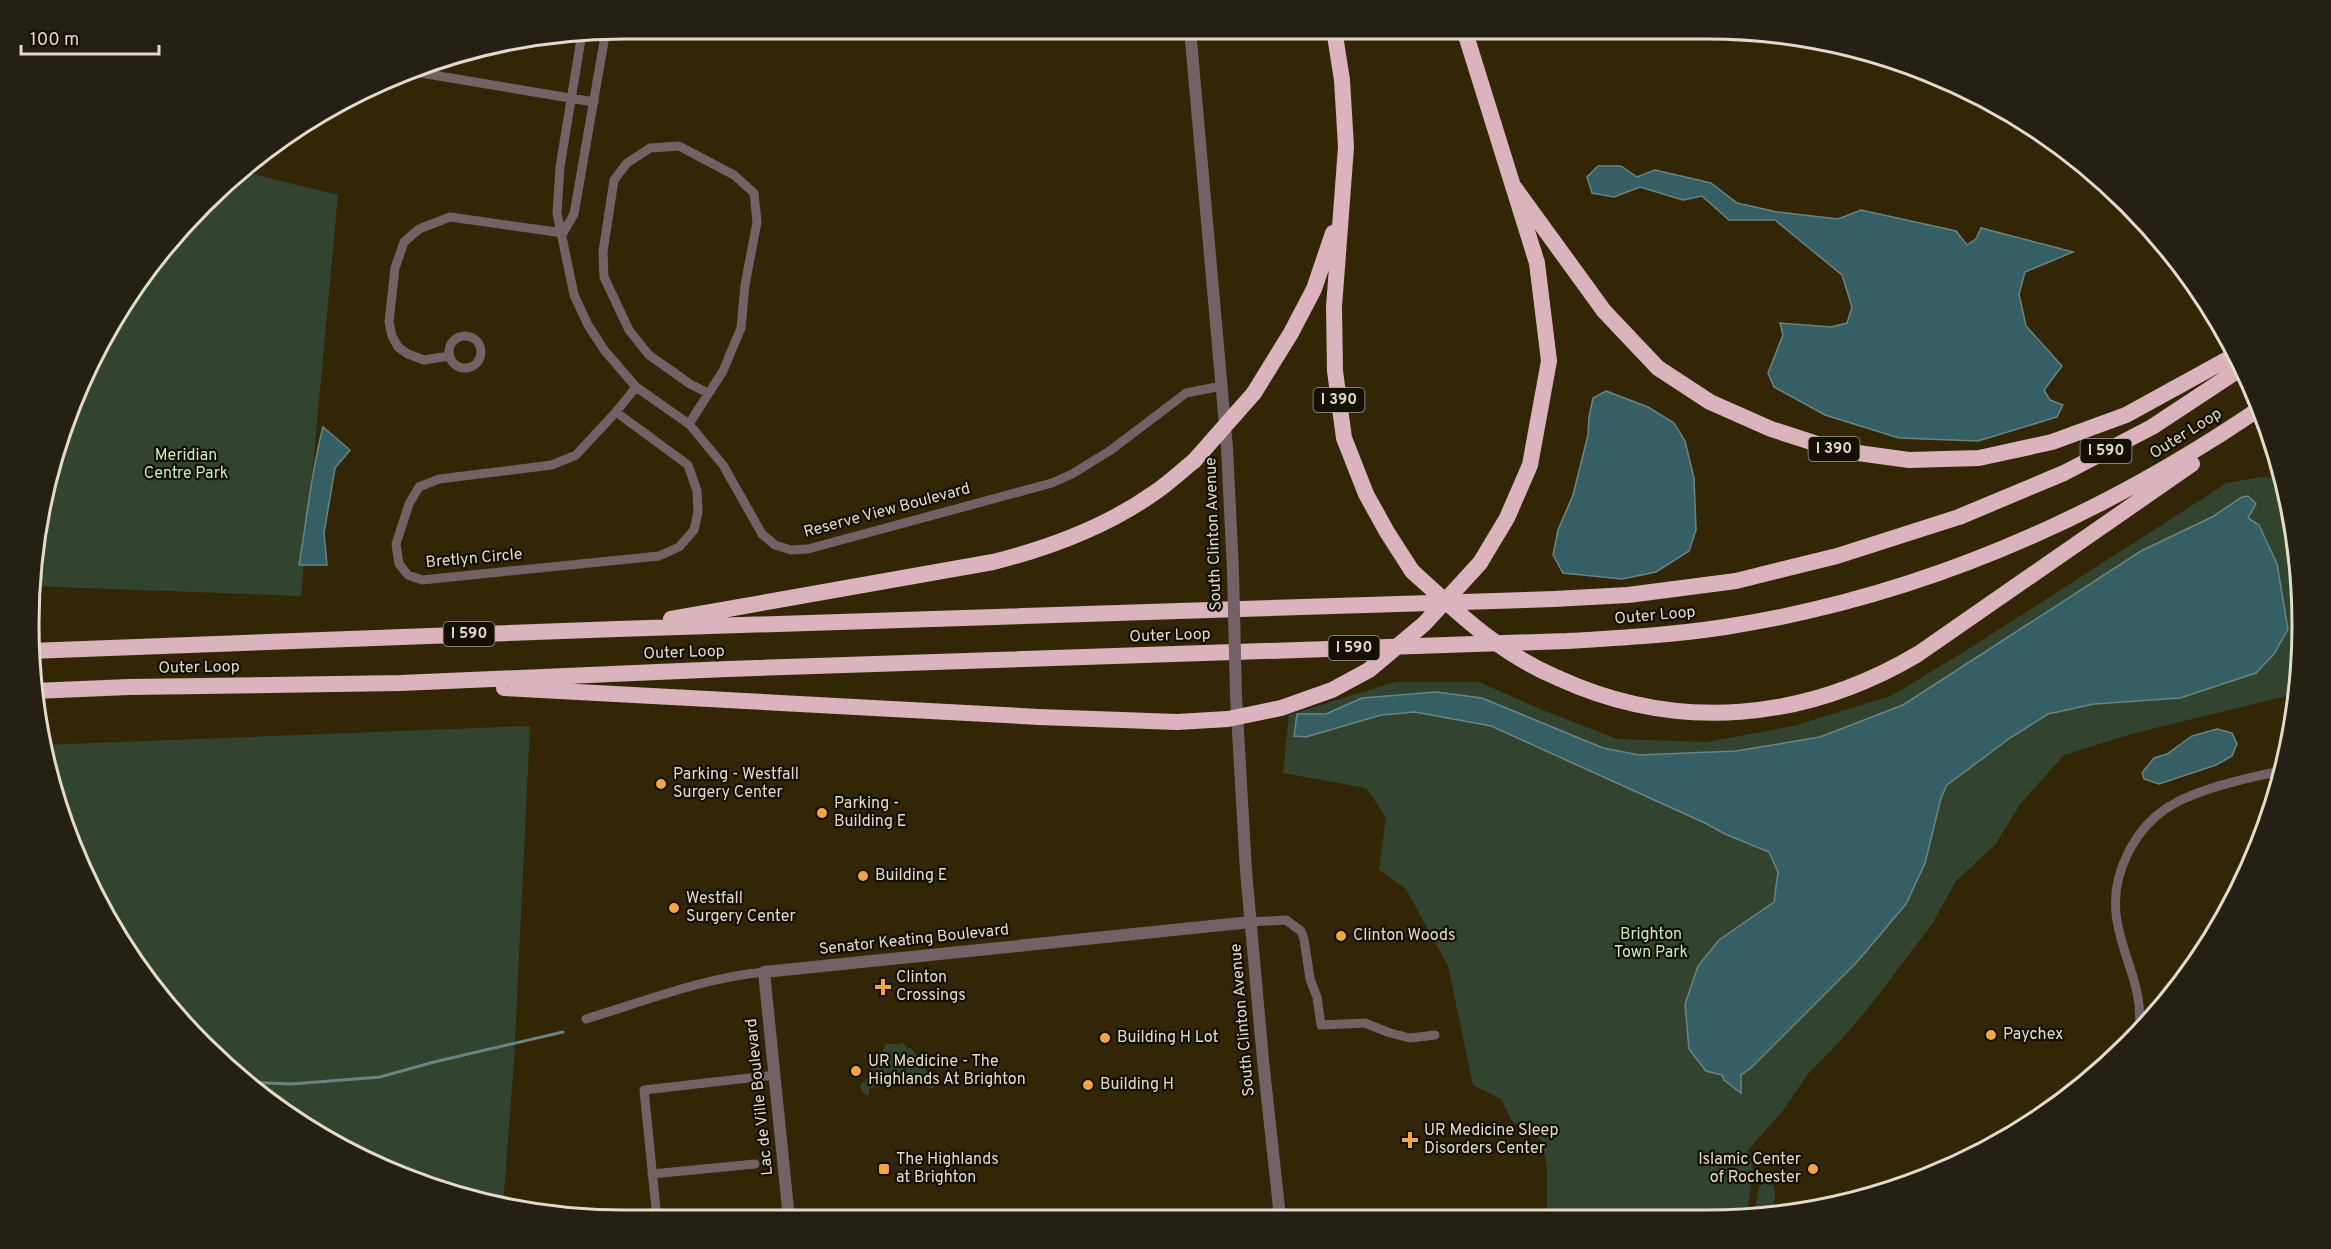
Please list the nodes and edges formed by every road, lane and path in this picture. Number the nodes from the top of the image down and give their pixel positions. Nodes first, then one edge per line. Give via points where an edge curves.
1 (1191, 39) edge
2 (1336, 39) edge
3 (1467, 39) edge
4 (604, 40) edge
5 (581, 41) edge
6 (426, 74) edge
7 (571, 99) junction
8 (594, 102) junction
9 (1514, 187) junction
10 (1340, 212) junction
11 (563, 233) junction
12 (449, 356) dead end
13 (2228, 359) edge
14 (2235, 372) edge
15 (1222, 386) junction
16 (636, 387) junction
17 (708, 393) junction
18 (616, 412) junction
19 (2252, 413) edge
20 (2254, 419) edge
21 (689, 424) junction
22 (618, 629) junction
23 (40, 651) edge
24 (401, 683) junction
25 (43, 691) edge
26 (2273, 773) edge
27 (1251, 922) junction
28 (764, 972) junction
29 (586, 1019) dead end
30 (2139, 1020) edge
31 (1435, 1035) dead end
32 (775, 1075) junction
33 (755, 1164) dead end
34 (652, 1174) junction
35 (656, 1210) edge
36 (788, 1210) edge
37 (1279, 1210) edge

1 - 15 street, South Clinton Avenue
2 - 10 highway, I 390 via 1346,147
3 - 9 highway, I 390
4 - 8 street
5 - 7 street, Reserve View Boulevard
6 - 7 street
7 - 8 street
7 - 11 street, Reserve View Boulevard via 557,213
8 - 11 street via 574,214
9 - 13 highway, I 390 via 1605,311 1658,368 1710,402 1771,429 1836,450 1909,460 1968,459 2052,442 2126,415
9 - 24 highway, bridge via 1538,263 1549,362 1530,465 1507,518 1480,563 1424,624 1370,670 1342,685 1281,708 1228,719 1177,722
10 - 20 highway, I 390, bridge via 1334,307 1335,371 1344,438 1366,494 1412,572 1469,623 1532,667 1626,702 1696,713 1768,709 1846,689 1887,671 1933,644
10 - 22 highway, bridge via 1314,289 1254,393 1194,461 1154,493 1110,519 1035,551 982,564
11 - 12 street via 450,217 419,229 404,242 395,268 389,322 392,336 398,347 424,360
11 - 16 street, Reserve View Boulevard via 574,295 588,325
14 - 22 highway, Outer Loop / I 590 via 2152,427 2064,474 1959,517 1837,556 1737,581 1628,595 1554,599
15 - 21 street, Reserve View Boulevard via 1186,393 1111,450 1052,483 808,549 791,550 775,545 762,534 723,465
15 - 27 street, South Clinton Avenue, bridge
16 - 18 street, Bretlyn Circle
16 - 21 street, Reserve View Boulevard
17 - 17 street via 723,371 741,328 757,222 754,193 734,175 679,146 650,148 627,163 614,180 603,252 604,277 629,330 649,355
17 - 21 street
18 - 18 street, Bretlyn Circle via 576,455 552,465 439,479 419,487 396,544 399,564 408,575 422,580 660,556 679,547 694,530 698,512 697,491 688,465
19 - 24 highway, Outer Loop / I 590 via 2143,482 1999,552 1856,599 1725,627 1575,640
22 - 23 highway, Outer Loop / I 590
24 - 25 highway, Outer Loop / I 590
26 - 30 street via 2177,802 2150,823 2130,849 2119,876 2116,904 2119,932 2138,995
27 - 28 street, Senator Keating Boulevard
27 - 31 street via 1286,920 1300,931 1321,1025 1365,1023 1410,1038
27 - 37 street, South Clinton Avenue
28 - 29 street, Senator Keating Boulevard via 708,981
28 - 32 street, Lac de Ville Boulevard
32 - 34 street via 644,1090
32 - 36 street, Lac de Ville Boulevard
33 - 34 street
34 - 35 street

